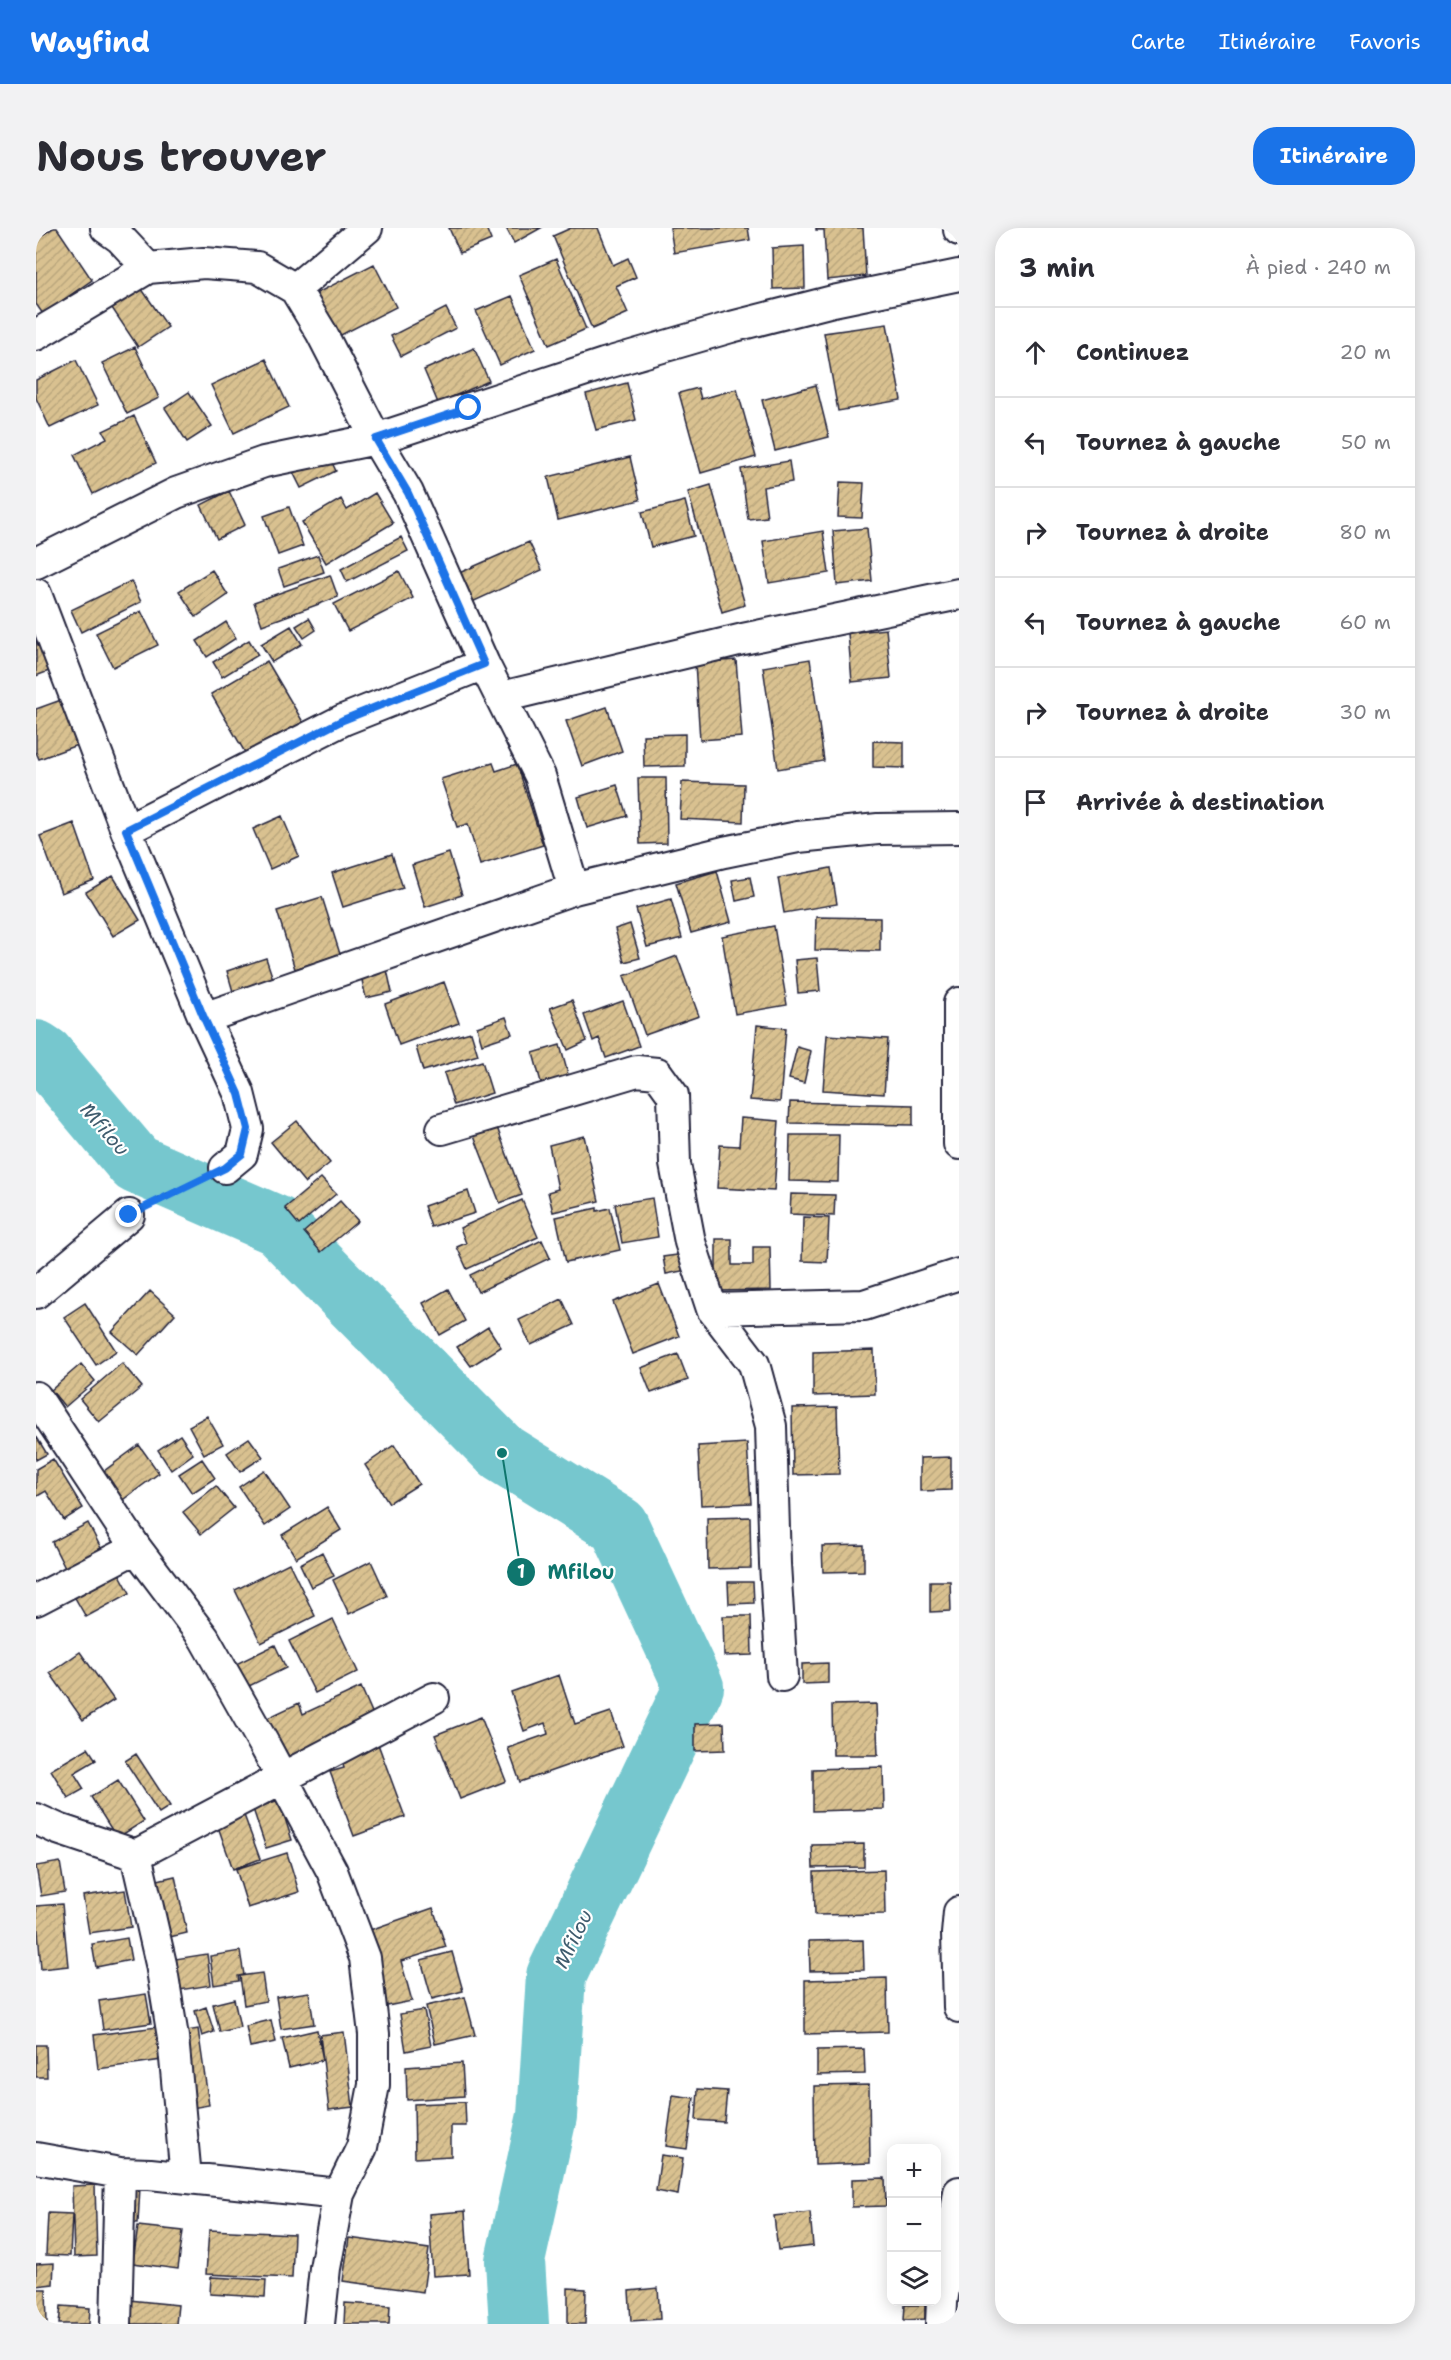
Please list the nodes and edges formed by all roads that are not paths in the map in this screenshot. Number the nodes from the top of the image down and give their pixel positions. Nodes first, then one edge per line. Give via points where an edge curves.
1 (106, 228) edge
2 (368, 228) edge
3 (148, 268) junction
4 (959, 275) edge
5 (295, 289) junction
6 (36, 335) edge
7 (376, 439) junction
8 (36, 563) edge
9 (36, 594) edge
10 (959, 594) edge
11 (484, 664) junction
12 (502, 698) junction
13 (959, 828) edge
14 (126, 830) junction
15 (574, 889) junction
16 (959, 1003) edge
17 (204, 1018) junction
18 (442, 1130) dead end
19 (959, 1144) edge
20 (225, 1168) road end
21 (129, 1215) road end
22 (959, 1274) edge
23 (36, 1293) edge
24 (712, 1309) junction
25 (36, 1397) edge
26 (136, 1548) junction
27 (36, 1600) edge
28 (782, 1676) dead end
29 (434, 1698) dead end
30 (281, 1778) junction
31 (36, 1819) edge
32 (136, 1855) junction
33 (959, 1912) edge
34 (959, 2007) edge
35 (36, 2158) edge
36 (120, 2174) junction
37 (186, 2178) junction
38 (959, 2192) edge
39 (339, 2194) junction
40 (947, 2309) edge
41 (116, 2324) edge
42 (320, 2324) edge

1 - 3 street
2 - 5 street
3 - 5 street via 204,263 257,267
3 - 6 street
4 - 7 street via 833,300 731,327
5 - 7 street
7 - 8 street via 264,462 176,493
7 - 11 street via 408,493
9 - 14 street
10 - 12 street via 743,639
11 - 12 street
11 - 14 street via 343,720
12 - 15 street via 540,776
13 - 15 street via 878,829 798,837
14 - 17 street
15 - 17 street
16 - 19 street
17 - 20 street via 239,1094 248,1129 242,1154
18 - 24 street via 637,1071 657,1073 673,1095 675,1164 690,1242
21 - 23 street
22 - 24 street via 864,1305
24 - 28 street via 754,1364 771,1426
25 - 26 street
26 - 27 street
26 - 30 street via 204,1638
29 - 30 street
30 - 32 street
30 - 39 street via 332,1871 365,1958 374,2034 374,2085 362,2147
31 - 32 street
32 - 37 street via 173,2037
33 - 34 street
35 - 36 street
36 - 37 street
36 - 41 street
37 - 39 street
38 - 40 street
39 - 42 street via 325,2268

